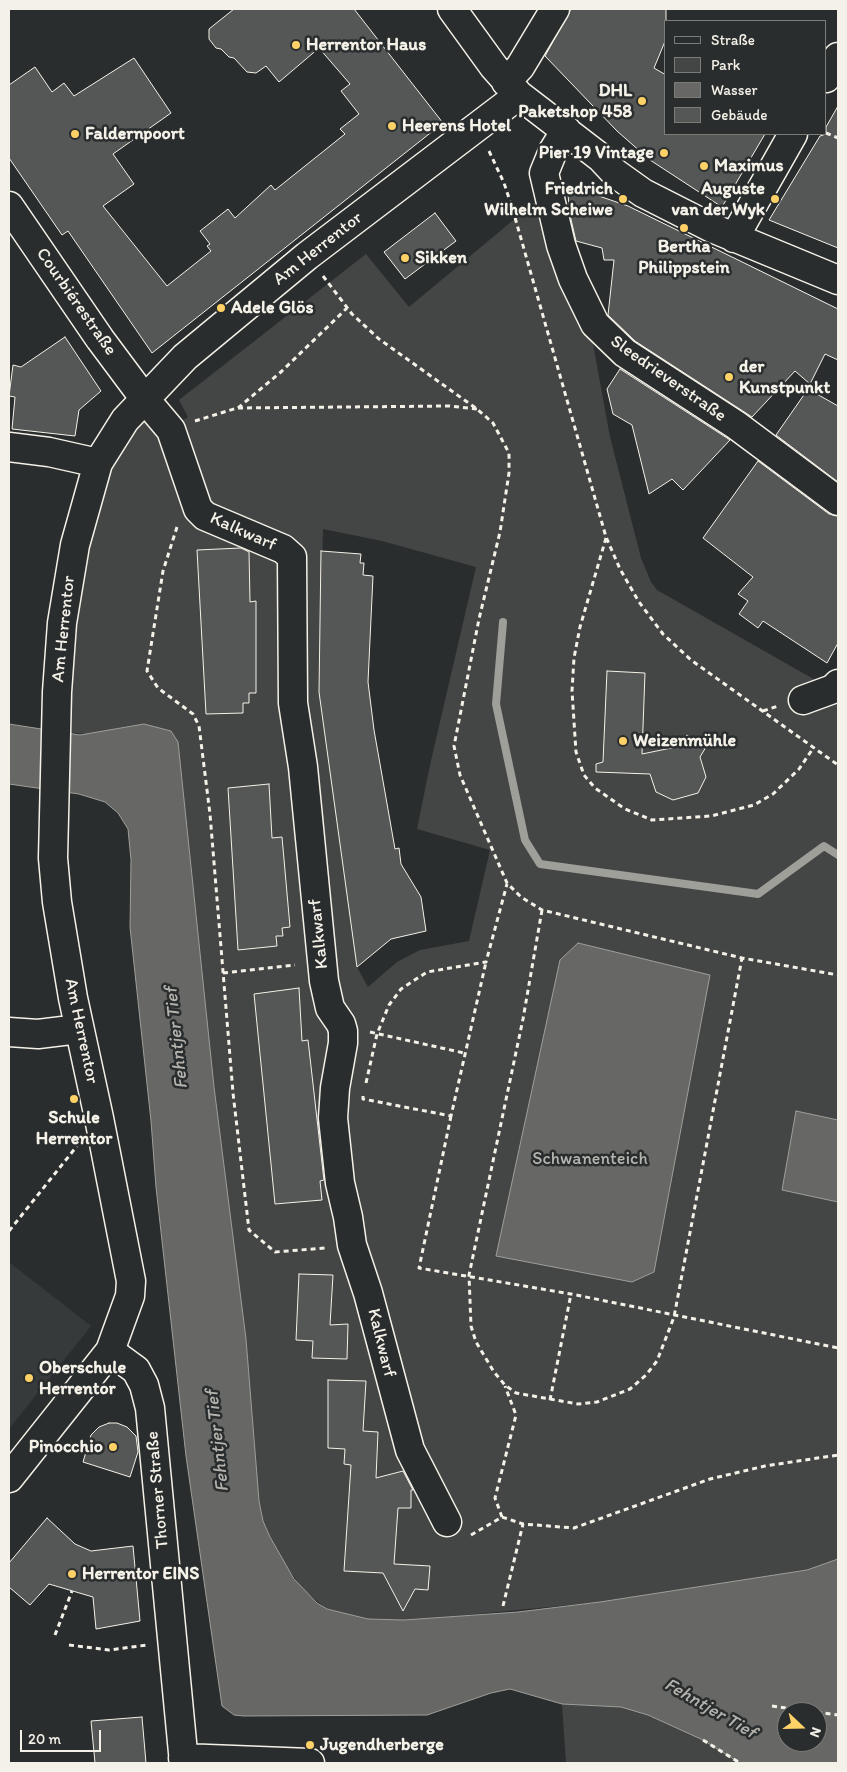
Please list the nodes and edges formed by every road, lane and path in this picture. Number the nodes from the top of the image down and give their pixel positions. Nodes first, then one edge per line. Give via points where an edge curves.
1 (452, 9) edge
2 (555, 9) edge
3 (838, 57) edge
4 (827, 76) edge
5 (513, 88) junction
6 (477, 129) junction
7 (566, 130) junction
8 (792, 135) edge
9 (9, 206) edge
10 (734, 238) junction
11 (307, 256) junction
12 (838, 280) edge
13 (347, 308) junction
14 (144, 398) junction
15 (237, 408) junction
16 (477, 409) junction
17 (171, 430) junction
18 (9, 446) edge
19 (98, 463) junction
20 (191, 492) junction
21 (838, 501) edge
22 (606, 537) junction
23 (837, 689) edge
24 (803, 700) dead end
25 (814, 747) junction
26 (838, 765) edge
27 (507, 883) junction
28 (542, 910) junction
29 (742, 958) junction
30 (321, 962) junction
31 (486, 962) junction
32 (224, 973) junction
33 (838, 975) edge
34 (342, 1024) junction
35 (79, 1029) junction
36 (9, 1032) edge
37 (377, 1034) junction
38 (464, 1053) junction
39 (451, 1116) junction
40 (99, 1118) junction
41 (9, 1231) edge
42 (352, 1246) junction
43 (469, 1275) junction
44 (571, 1294) junction
45 (674, 1317) junction
46 (838, 1348) edge
47 (110, 1351) junction
48 (505, 1385) junction
49 (550, 1400) junction
50 (838, 1455) edge
51 (9, 1478) edge
52 (502, 1517) junction
53 (447, 1522) joint
54 (523, 1524) junction
55 (72, 1591) dead end
56 (503, 1606) dead end
57 (55, 1635) dead end
58 (172, 1642) junction
59 (69, 1645) dead end
60 (772, 1706) dead end
61 (838, 1715) edge
62 (703, 1740) dead end
63 (183, 1761) edge
64 (310, 1763) edge
65 (740, 1763) edge

1 - 5 street
2 - 5 street, Am Herrentor via 520,67
3 - 4 street
5 - 6 street, Am Herrentor
5 - 7 street
6 - 11 street, Am Herrentor
6 - 22 path via 507,191
7 - 10 street via 643,193
7 - 21 street, Sleedrieverstraße via 544,173 561,245 595,324 624,353 736,425
8 - 10 street
9 - 14 street, Courbiérestraße via 100,340
10 - 12 street
11 - 13 path
11 - 14 street, Am Herrentor via 185,356
13 - 15 path
13 - 16 path via 379,339
14 - 17 street, Kalkwarf
14 - 19 street, Am Herrentor via 115,433
15 - 16 path via 449,406
15 - 17 path
16 - 27 path via 492,423 506,446 509,473 500,532 454,746 460,775
17 - 20 street, Kalkwarf
18 - 19 street
19 - 35 street, Am Herrentor via 75,545 58,660 53,858 57,902
20 - 30 street, Kalkwarf via 198,509 205,516 284,550 292,557 293,703 304,776
20 - 32 path via 163,571 147,671 158,688 193,714 199,726
22 - 25 path via 639,602 663,634 691,660
22 - 25 path via 574,658 576,752 584,775 595,788 625,809 652,820 711,816 754,805 774,794 799,769
23 - 24 street
25 - 26 path
27 - 28 path via 521,897
27 - 31 path
28 - 29 path
28 - 43 path via 523,1019
29 - 33 path
29 - 45 path
30 - 32 path
30 - 34 street, Kalkwarf via 328,1000
31 - 37 path via 444,967 421,974 395,996
31 - 38 path
32 - 42 path via 233,1093 249,1230 275,1252
34 - 37 path
34 - 42 street, Kalkwarf via 344,1043 333,1118
35 - 36 street via 38,1034
35 - 40 street, Am Herrentor
37 - 38 path
37 - 39 path via 363,1099
38 - 39 path
39 - 43 path via 419,1268
40 - 41 path
40 - 47 street, Am Herrentor via 131,1281 127,1309
42 - 53 street, Kalkwarf via 368,1293 410,1450
43 - 44 path
43 - 48 path via 471,1326 476,1342 483,1357
44 - 45 path
44 - 49 path
45 - 46 path
45 - 49 path via 657,1361 630,1389 598,1402 578,1404
47 - 51 street, Am Herrentor
47 - 58 street, Thorner Straße via 136,1370 150,1408
48 - 49 path via 516,1393
48 - 52 path via 516,1415 495,1498
50 - 54 path via 765,1466 710,1479 574,1528
52 - 53 path via 473,1536
52 - 54 path
54 - 56 path
55 - 57 path
58 - 59 path via 109,1650
58 - 63 street, Thorner Straße
60 - 61 path
62 - 65 path
63 - 64 street

